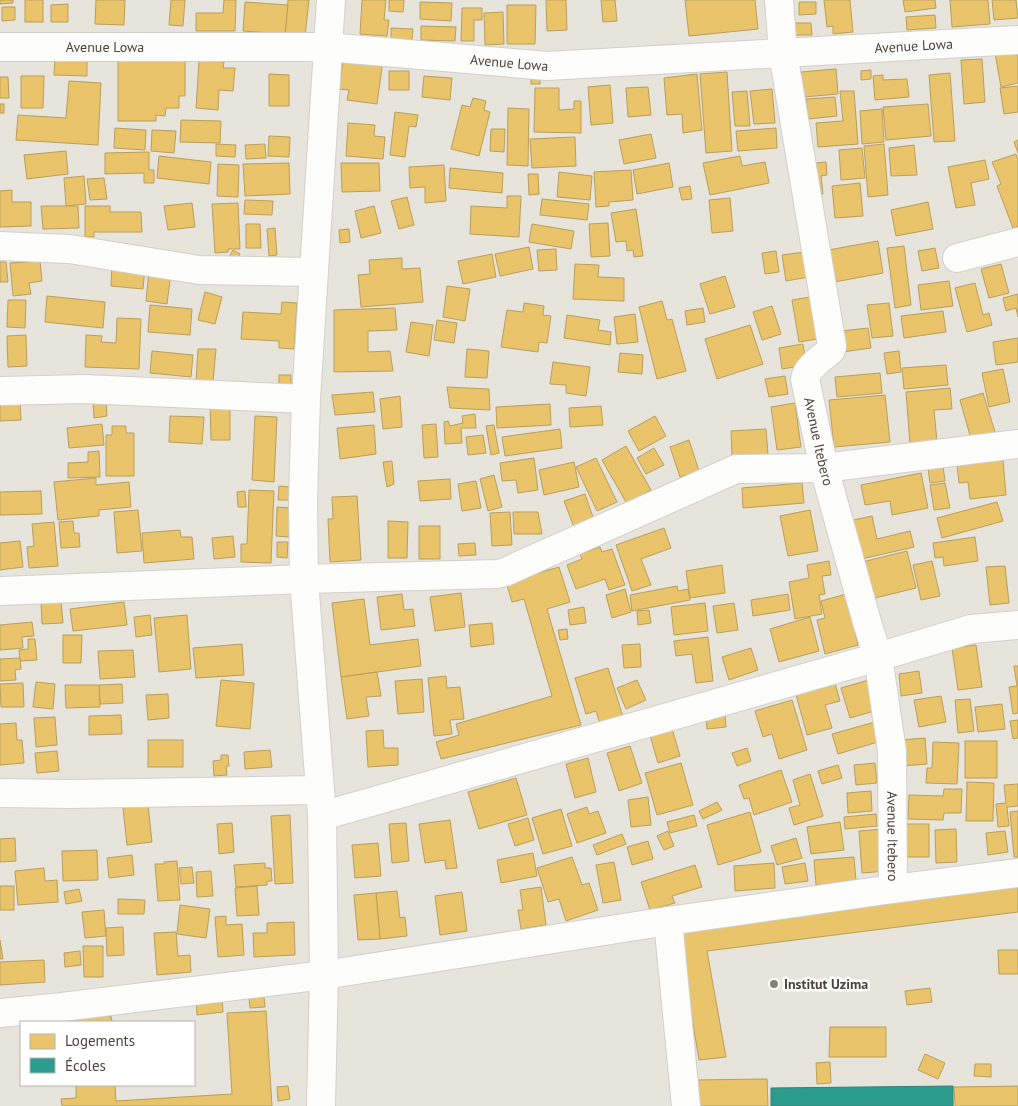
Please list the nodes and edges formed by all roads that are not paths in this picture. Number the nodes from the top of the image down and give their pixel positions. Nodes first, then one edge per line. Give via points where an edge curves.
1 (331, 0) edge
2 (779, 0) edge
3 (1018, 40) edge
4 (0, 47) edge
5 (327, 47) junction
6 (783, 53) junction
7 (1018, 242) edge
8 (0, 246) edge
9 (958, 258) dead end
10 (313, 272) junction
11 (0, 392) edge
12 (306, 399) junction
13 (1018, 444) edge
14 (824, 468) junction
15 (304, 579) junction
16 (0, 591) edge
17 (1018, 625) edge
18 (878, 657) junction
19 (0, 793) edge
20 (321, 803) junction
21 (1018, 873) edge
22 (893, 889) junction
23 (668, 921) junction
24 (324, 975) junction
25 (0, 1013) edge
26 (321, 1106) edge
27 (686, 1106) edge

1 - 5 street
2 - 6 street, Avenue Itebero
3 - 6 street, Avenue Lowa
4 - 5 street, Avenue Lowa
5 - 6 street, Avenue Lowa via 547,66
5 - 10 street
6 - 14 street, Avenue Itebero via 832,342 831,350 808,370 805,379
7 - 9 street
8 - 10 street via 69,249 199,270
10 - 12 street
11 - 12 street via 84,389
12 - 15 street
13 - 14 street
14 - 15 street via 736,469 496,574
14 - 18 street, Avenue Itebero
15 - 16 street
15 - 20 street
17 - 18 street via 971,629
18 - 20 street
18 - 22 street, Avenue Itebero via 892,751
19 - 20 street
20 - 24 street
21 - 22 street
22 - 23 street
23 - 24 street
23 - 27 street
24 - 25 street
24 - 26 street

